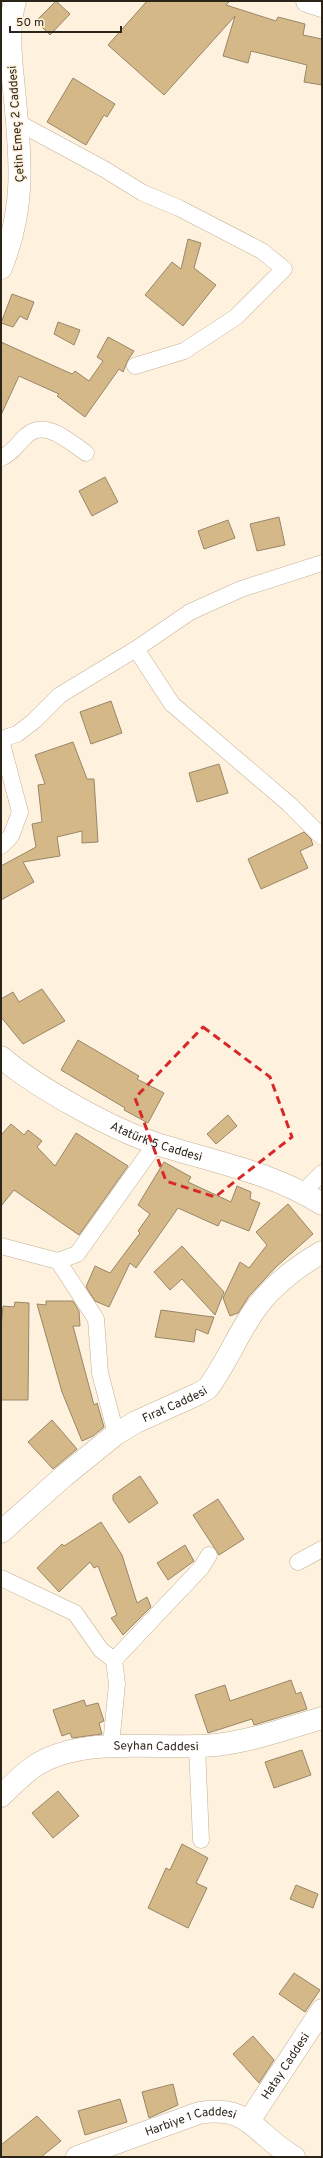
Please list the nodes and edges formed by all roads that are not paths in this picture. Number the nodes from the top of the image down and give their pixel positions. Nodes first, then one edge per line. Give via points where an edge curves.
1 (307, 1) edge
2 (11, 4) edge
3 (322, 6) edge
4 (17, 122) junction
5 (1, 268) edge
6 (135, 366) dead end
7 (86, 453) dead end
8 (1, 458) edge
9 (322, 563) edge
10 (136, 649) junction
11 (1, 740) edge
12 (322, 837) edge
13 (1, 846) edge
14 (1, 1057) edge
15 (156, 1143) junction
16 (322, 1173) edge
17 (303, 1192) junction
18 (322, 1204) edge
19 (1, 1246) edge
20 (322, 1252) edge
21 (58, 1261) junction
22 (116, 1434) junction
23 (1, 1532) edge
24 (322, 1549) edge
25 (209, 1555) dead end
26 (298, 1562) dead end
27 (1, 1578) edge
28 (114, 1660) junction
29 (322, 1718) edge
30 (111, 1744) junction
31 (197, 1746) junction
32 (1, 1796) edge
33 (201, 1840) dead end
34 (322, 2010) edge
35 (250, 2121) junction
36 (283, 2154) edge
37 (76, 2157) edge

1 - 3 street
2 - 4 street, Çetin Emeç 2 Caddesi via 11,44
4 - 5 street, Çetin Emeç 2 Caddesi via 21,184 15,227
4 - 6 street via 143,192 262,251 284,269 236,317 184,351
7 - 8 street via 56,432 37,429 27,435 10,454
9 - 10 street via 241,589 190,612
10 - 11 street via 60,695 18,734
10 - 12 street via 172,704 289,804
11 - 13 street via 20,812 11,836
14 - 15 street, Atatürk 5 Caddesi via 11,1066 74,1104
15 - 17 street, Atatürk 5 Caddesi via 279,1180
15 - 21 street via 77,1254
16 - 17 street
17 - 18 street, Atatürk 5 Caddesi
19 - 21 street
20 - 22 street, Fırat Caddesi via 291,1272 266,1296 252,1314 208,1388
21 - 22 street via 96,1319 100,1373
22 - 23 street, Fırat Caddesi via 53,1485
24 - 26 street
25 - 28 street via 201,1568
27 - 28 street via 75,1613 101,1650
28 - 30 street via 117,1684
29 - 31 street, Seyhan Caddesi via 238,1742
30 - 31 street, Seyhan Caddesi
30 - 32 street, Seyhan Caddesi via 44,1761 33,1767
31 - 33 street
34 - 35 street, Hatay Caddesi
35 - 36 street, Harbiye 1 Caddesi
35 - 37 street, Harbiye 1 Caddesi via 230,2112 217,2110 199,2113

